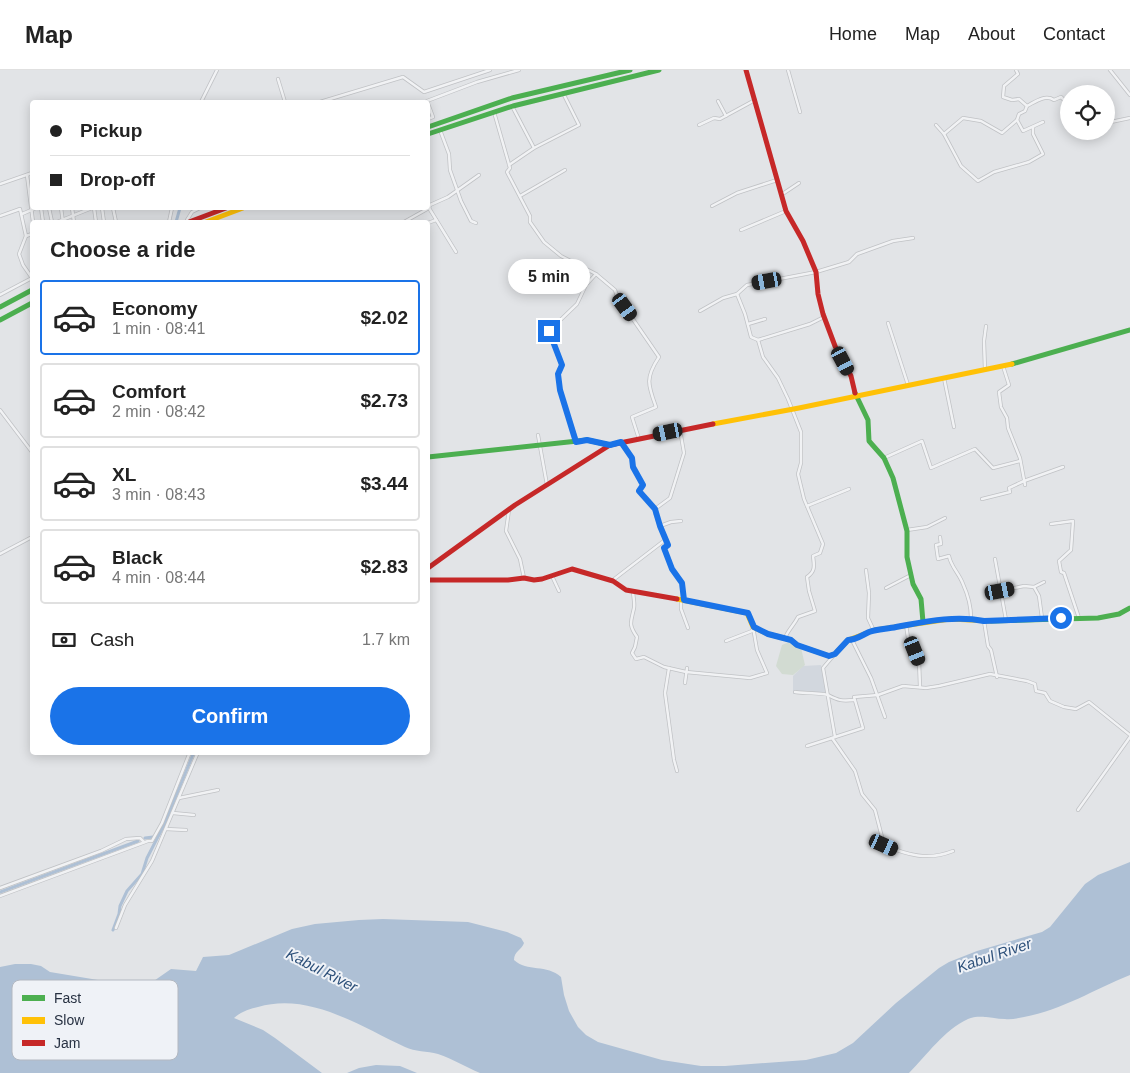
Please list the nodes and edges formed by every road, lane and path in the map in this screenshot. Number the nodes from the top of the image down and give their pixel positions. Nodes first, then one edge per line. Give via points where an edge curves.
1 (217, 70) edge
2 (490, 70) edge
3 (519, 70) edge
4 (630, 70) edge
5 (659, 70) edge
6 (746, 70) edge
7 (788, 70) edge
8 (1016, 70) edge
9 (1110, 70) edge
10 (278, 79) dead end
11 (562, 92) junction
12 (1130, 95) edge
13 (1060, 98) edge
14 (202, 100) edge
15 (284, 100) edge
16 (327, 100) edge
17 (430, 100) edge
18 (754, 100) junction
19 (718, 101) dead end
20 (512, 105) junction
21 (1028, 106) junction
22 (493, 111) junction
23 (800, 112) dead end
24 (726, 116) junction
25 (1130, 118) edge
26 (1017, 120) junction
27 (1115, 121) edge
28 (1043, 122) dead end
29 (699, 125) dead end
30 (936, 125) dead end
31 (430, 126) edge
32 (1033, 126) junction
33 (440, 129) junction
34 (430, 133) edge
35 (944, 134) junction
36 (534, 148) junction
37 (509, 166) junction
38 (565, 170) dead end
39 (30, 174) edge
40 (27, 175) junction
41 (479, 175) dead end
42 (777, 180) junction
43 (799, 183) dead end
44 (0, 184) edge
45 (457, 190) junction
46 (781, 195) junction
47 (520, 196) junction
48 (30, 201) edge
49 (430, 205) edge
50 (712, 206) dead end
51 (31, 210) joint
52 (73, 210) edge
53 (88, 210) edge
54 (196, 210) edge
55 (221, 210) edge
56 (238, 210) edge
57 (425, 210) edge
58 (430, 210) edge
59 (786, 211) junction
60 (82, 212) joint
61 (21, 215) junction
62 (74, 215) junction
63 (0, 216) edge
64 (33, 220) edge
65 (65, 220) edge
66 (74, 220) edge
67 (187, 220) edge
68 (195, 220) edge
69 (211, 220) edge
70 (408, 220) edge
71 (436, 220) junction
72 (430, 223) edge
73 (476, 223) dead end
74 (741, 230) dead end
75 (30, 235) edge
76 (26, 236) junction
77 (913, 238) dead end
78 (456, 252) dead end
79 (816, 272) junction
80 (596, 274) junction
81 (30, 275) edge
82 (30, 279) edge
83 (30, 291) edge
84 (737, 294) junction
85 (0, 295) edge
86 (30, 306) edge
87 (0, 307) edge
88 (700, 311) dead end
89 (824, 317) junction
90 (765, 319) dead end
91 (0, 320) edge
92 (888, 323) dead end
93 (748, 324) junction
94 (986, 326) dead end
95 (1130, 330) edge
96 (758, 340) junction
97 (1003, 366) junction
98 (985, 370) junction
99 (944, 378) junction
100 (908, 385) junction
101 (856, 396) junction
102 (792, 409) junction
103 (0, 410) edge
104 (954, 427) dead end
105 (680, 430) junction
106 (538, 435) dead end
107 (639, 439) junction
108 (576, 442) junction
109 (621, 442) junction
110 (539, 445) junction
111 (610, 445) junction
112 (30, 449) edge
113 (430, 458) edge
114 (884, 458) junction
115 (1020, 461) junction
116 (1064, 467) dead end
117 (1024, 483) junction
118 (547, 485) junction
119 (849, 489) dead end
120 (982, 499) dead end
121 (807, 506) junction
122 (655, 509) junction
123 (509, 510) junction
124 (945, 518) dead end
125 (681, 521) dead end
126 (1051, 524) dead end
127 (660, 526) junction
128 (906, 530) junction
129 (940, 537) dead end
130 (30, 538) edge
131 (665, 540) junction
132 (0, 554) edge
133 (995, 559) dead end
134 (430, 567) edge
135 (866, 570) dead end
136 (911, 575) junction
137 (552, 576) junction
138 (524, 578) junction
139 (430, 580) edge
140 (613, 580) junction
141 (1044, 582) dead end
142 (1034, 587) junction
143 (886, 588) dead end
144 (559, 591) dead end
145 (633, 591) junction
146 (1000, 591) junction
147 (682, 599) junction
148 (1130, 608) edge
149 (972, 618) junction
150 (1042, 618) junction
151 (1079, 618) junction
152 (1006, 620) junction
153 (984, 621) junction
154 (923, 622) junction
155 (906, 625) junction
156 (754, 627) junction
157 (688, 628) dead end
158 (874, 631) junction
159 (785, 638) junction
160 (852, 640) junction
161 (726, 641) dead end
162 (835, 654) junction
163 (669, 668) junction
164 (686, 670) junction
165 (998, 677) junction
166 (685, 683) dead end
167 (920, 687) junction
168 (796, 692) dead end
169 (827, 694) junction
170 (878, 695) junction
171 (855, 700) junction
172 (885, 717) dead end
173 (1130, 736) edge
174 (834, 737) junction
175 (806, 746) dead end
176 (189, 755) edge
177 (197, 755) edge
178 (677, 771) dead end
179 (218, 790) dead end
180 (179, 798) junction
181 (1078, 810) dead end
182 (173, 813) junction
183 (194, 815) dead end
184 (166, 829) junction
185 (186, 830) dead end
186 (144, 842) junction
187 (953, 851) dead end
188 (0, 888) edge
189 (0, 896) edge
190 (116, 928) dead end

1 - 14 street
2 - 16 street via 424,92 403,77
3 - 17 street
4 - 31 main road via 512,98
5 - 11 main road
6 - 18 main road
7 - 23 street
8 - 21 street via 1018,74 1004,86 1003,97 1019,99
9 - 12 street
10 - 15 street
11 - 20 main road
11 - 36 street via 580,125
13 - 21 street via 1043,98
18 - 24 street
18 - 42 main road
19 - 24 street
20 - 22 main road
20 - 36 street
21 - 26 street
22 - 33 main road
22 - 37 street
24 - 29 street
25 - 27 street
26 - 32 street via 1023,130
26 - 35 street via 1002,133 981,121 963,118
28 - 32 street
30 - 35 street
32 - 35 street via 1033,134 1043,154 978,181 961,166
33 - 34 main road
33 - 45 street
36 - 37 street
37 - 47 street via 507,172
38 - 47 street
39 - 40 street
40 - 44 street
40 - 48 street
41 - 45 street
42 - 46 main road
42 - 50 street via 736,193
43 - 46 street
45 - 49 street
45 - 73 street via 471,221
46 - 59 main road
47 - 80 street via 530,222 544,242 561,256
51 - 61 street
51 - 64 street
52 - 62 street
53 - 60 street
54 - 67 street
55 - 68 main road
56 - 69 main road
57 - 70 street
58 - 71 street
59 - 74 street
59 - 79 main road
60 - 62 street
61 - 63 street via 20,209
61 - 76 street
62 - 65 street
62 - 66 street
71 - 72 street
71 - 78 street
75 - 76 street
76 - 81 street via 19,254
77 - 79 street via 893,241 857,254 849,262
79 - 84 street via 747,284
79 - 89 main road
80 - 107 street via 616,290 659,357 648,384 656,407 632,417
80 - 108 street via 577,304 549,331 562,365 558,374 560,390
82 - 85 street
83 - 87 main road
84 - 88 street
84 - 93 street
86 - 91 main road
89 - 96 street
89 - 101 main road via 851,376
90 - 93 street
92 - 100 street
93 - 96 street via 751,337
94 - 98 street
95 - 97 main road
96 - 102 street via 763,357 778,378
97 - 98 main road
97 - 115 street via 1009,386 999,392 1001,407
98 - 99 main road
99 - 100 main road
99 - 104 street
100 - 101 main road
101 - 102 main road
101 - 114 main road via 868,420 869,442
102 - 105 main road
102 - 121 street via 801,432 798,474
103 - 112 street
105 - 107 main road
105 - 122 street via 684,453 670,498
106 - 110 street
107 - 109 main road
108 - 110 main road
108 - 111 main road via 587,440
109 - 111 main road
109 - 122 street via 632,458 643,485 639,491
110 - 113 main road
110 - 118 street
111 - 118 main road
114 - 115 street via 922,441 931,468 975,449 993,468
114 - 128 main road via 893,478
115 - 117 street
116 - 117 street
117 - 120 street via 1009,488 1010,492
118 - 123 main road
119 - 121 street
121 - 159 street via 823,544 820,553 813,556 815,566 807,577 815,611 798,617
122 - 127 street
123 - 134 main road
123 - 138 street via 506,531 520,559
124 - 128 street via 927,527
125 - 127 street
126 - 151 street via 1073,521 1072,550 1059,561
127 - 131 street
128 - 136 main road
129 - 149 street via 941,544 936,545 938,559 949,556 950,564 963,582
130 - 132 street
131 - 140 street
131 - 147 street via 668,545 664,548 672,569 682,583
133 - 146 street
135 - 158 street via 868,618
136 - 143 street
136 - 154 main road via 921,598
137 - 138 main road via 534,580
137 - 140 main road via 572,569
137 - 144 street
138 - 139 main road
140 - 145 main road
141 - 142 street
142 - 146 street
142 - 150 street via 1039,596
145 - 147 main road
145 - 163 street via 634,607 630,622 637,637 632,653 636,659 644,657
146 - 152 street
147 - 156 main road via 748,613
147 - 157 street via 681,608
148 - 151 main road via 1119,614
149 - 153 main road
149 - 154 main road
150 - 151 main road
150 - 152 main road
152 - 153 main road
153 - 165 street
154 - 155 main road
155 - 158 main road
155 - 167 street via 909,644 919,661
156 - 159 main road
156 - 161 street via 752,632
156 - 164 street via 757,650 766,673 750,678
158 - 160 main road
159 - 162 main road via 822,654
160 - 162 main road via 848,640
160 - 170 street
162 - 169 street via 823,668
163 - 164 street
163 - 178 street via 665,693
164 - 166 street
165 - 167 street via 990,674
165 - 173 street via 1035,684 1036,691 1045,693 1050,701 1064,707 1076,709 1089,702
167 - 170 street via 903,686
168 - 169 street
169 - 171 street via 840,701
169 - 174 street
170 - 171 street via 854,697
170 - 172 street
171 - 174 street via 863,728
173 - 181 street
174 - 175 street
174 - 187 street via 855,771 862,794 875,810 884,845 919,856 933,857
176 - 186 street via 162,823 152,841
177 - 180 street
179 - 180 street
180 - 182 street
182 - 183 street
182 - 184 street
184 - 185 street
184 - 190 street
186 - 188 street via 140,838 126,839
186 - 189 street

